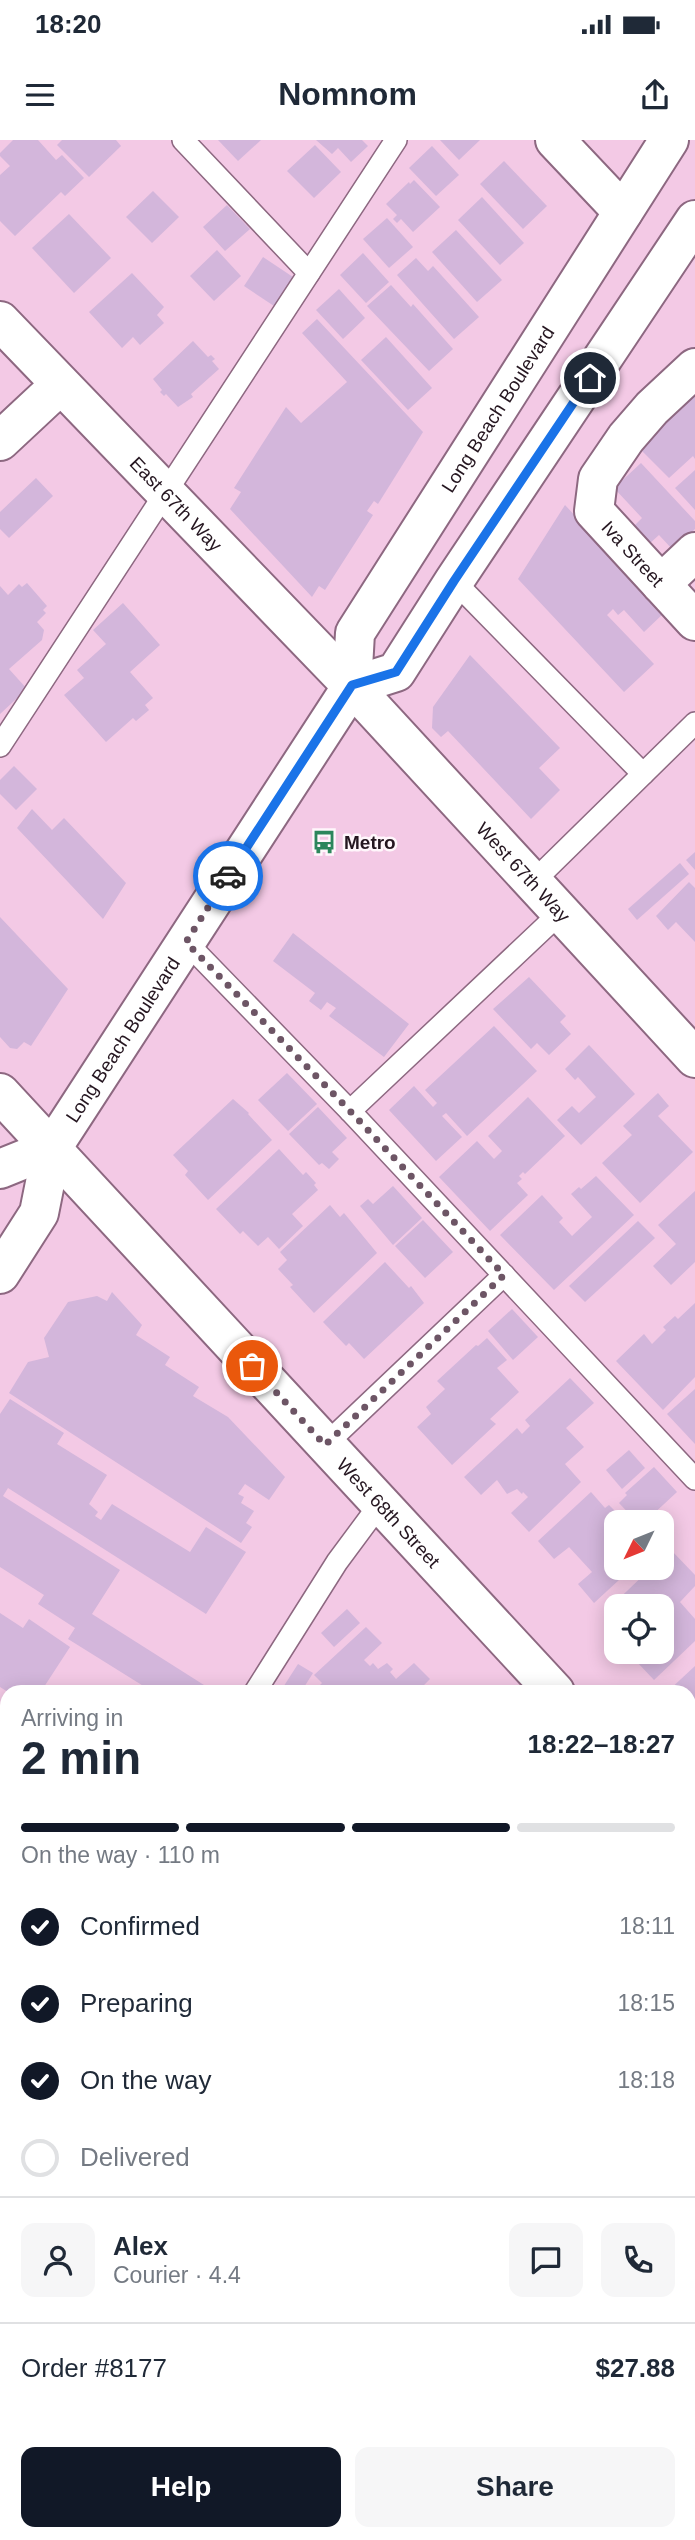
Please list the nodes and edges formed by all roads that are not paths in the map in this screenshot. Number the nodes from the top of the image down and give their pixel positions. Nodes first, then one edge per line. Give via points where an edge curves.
1 (183, 140) edge
2 (396, 140) edge
3 (555, 140) edge
4 (669, 140) edge
5 (623, 212) junction
6 (695, 220) edge
7 (309, 273) junction
8 (0, 321) edge
9 (695, 368) edge
10 (60, 385) junction
11 (0, 441) edge
12 (165, 494) junction
13 (695, 552) edge
14 (454, 581) junction
15 (661, 584) junction
16 (695, 621) edge
17 (352, 685) junction
18 (695, 723) edge
19 (1, 741) edge
20 (643, 774) junction
21 (534, 881) junction
22 (561, 912) junction
23 (186, 942) junction
24 (695, 1058) edge
25 (0, 1093) edge
26 (350, 1111) junction
27 (52, 1148) junction
28 (0, 1169) edge
29 (0, 1273) edge
30 (504, 1275) junction
31 (325, 1445) junction
32 (695, 1479) edge
33 (380, 1504) junction
34 (259, 1685) edge
35 (548, 1685) edge

1 - 7 lane
2 - 7 lane
3 - 5 street
4 - 5 street, Long Beach Boulevard
5 - 17 street, Long Beach Boulevard via 355,633
6 - 14 street
7 - 12 lane
8 - 10 street, East 67th Way
9 - 15 street, Iva Street via 652,408 598,479 594,511
10 - 11 street
10 - 12 street, East 67th Way
12 - 17 street, East 67th Way
12 - 19 lane
13 - 15 street
14 - 17 street via 396,672
14 - 20 lane
15 - 16 street, Iva Street
17 - 21 street, West 67th Way
17 - 23 street, Long Beach Boulevard
18 - 20 lane
20 - 21 lane
21 - 22 street, West 67th Way
22 - 24 street, West 67th Way
22 - 26 lane
23 - 26 lane
23 - 27 street, Long Beach Boulevard
25 - 27 street, West 68th Street
26 - 30 lane
27 - 28 street
27 - 29 street, Long Beach Boulevard via 39,1213
27 - 31 street, West 68th Street
30 - 31 lane
30 - 32 lane
31 - 33 street, West 68th Street
33 - 34 lane via 337,1562
33 - 35 street, West 68th Street

